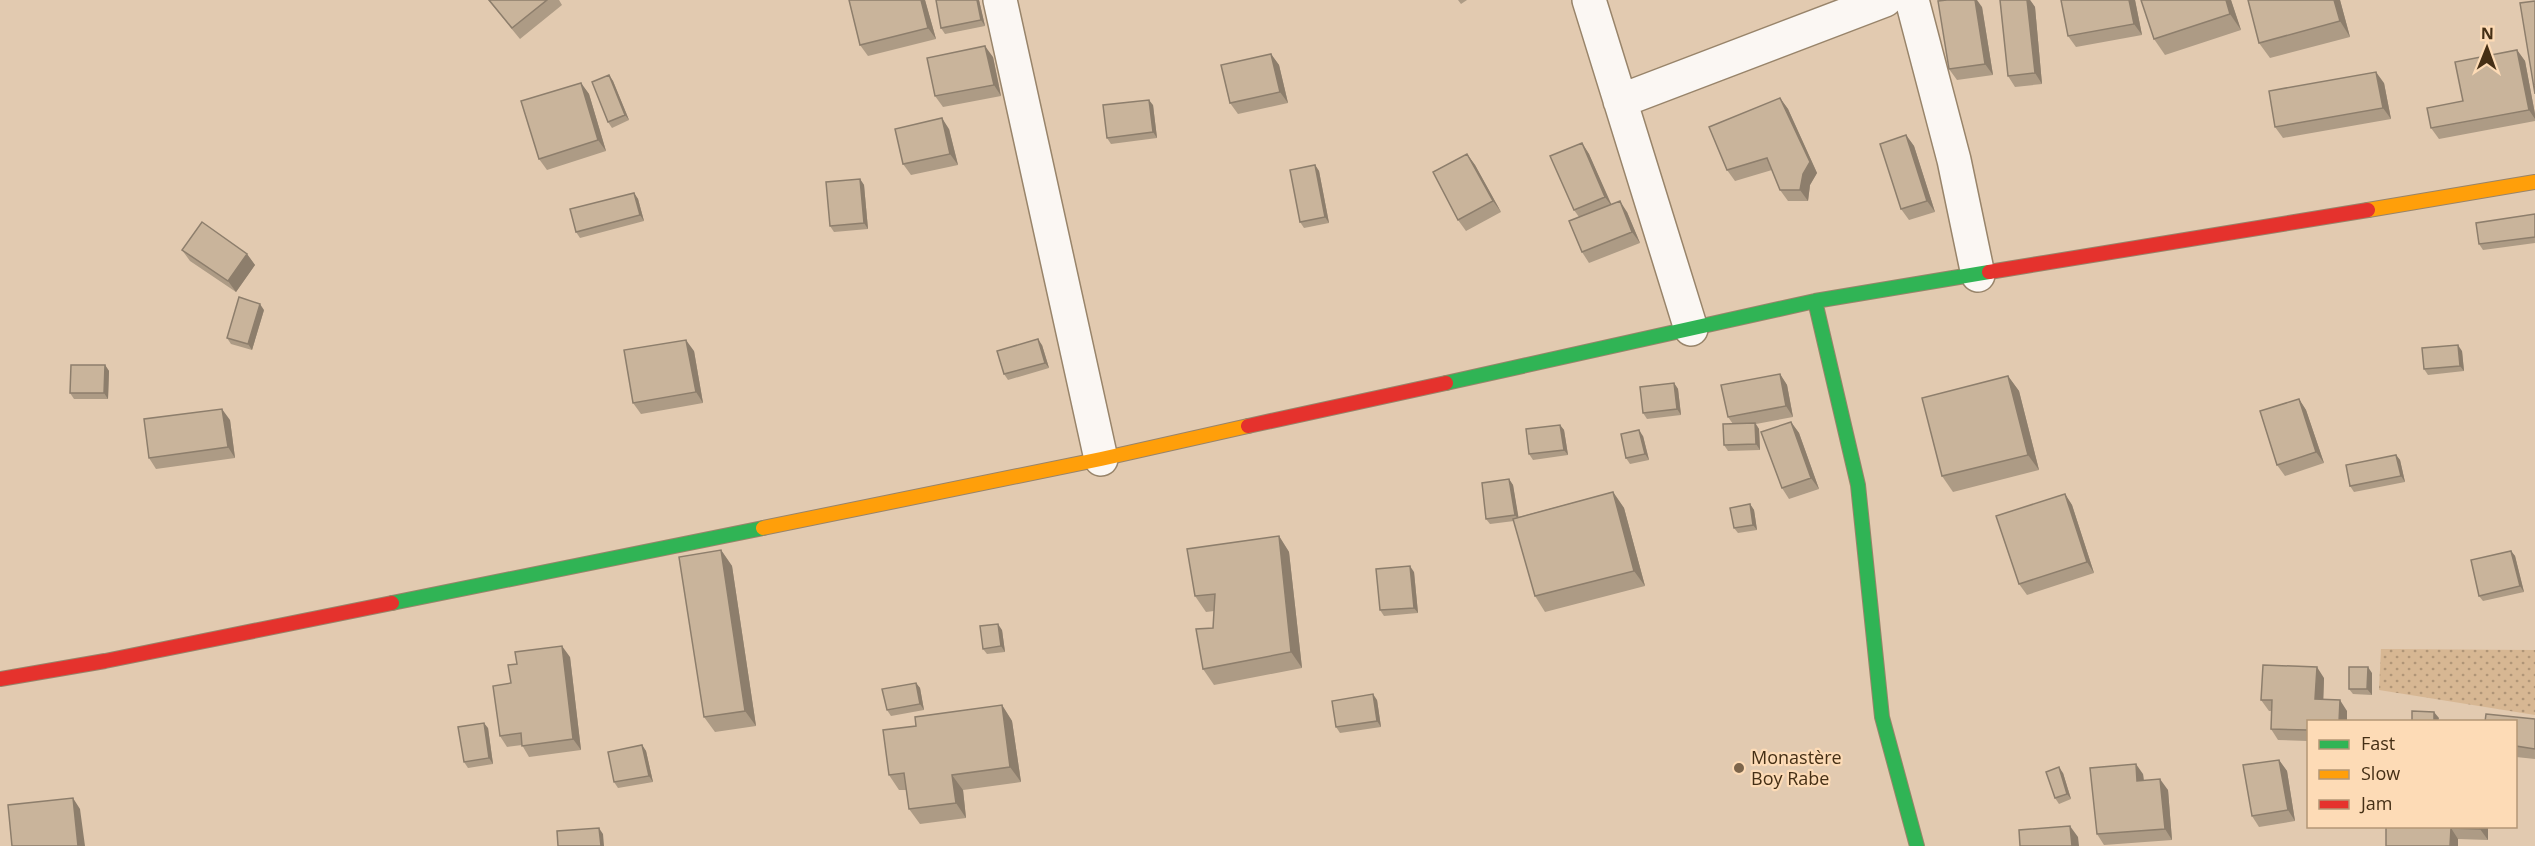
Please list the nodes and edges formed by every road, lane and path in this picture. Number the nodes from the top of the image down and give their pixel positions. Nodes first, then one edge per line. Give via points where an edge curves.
1 (1000, 0) edge
2 (1589, 0) edge
3 (1885, 0) edge
4 (1912, 0) edge
5 (1620, 101) junction
6 (2535, 182) edge
7 (1977, 274) junction
8 (1815, 301) junction
9 (1691, 329) junction
10 (1101, 459) junction
11 (0, 679) edge
12 (1917, 846) edge

1 - 10 street
2 - 5 street
3 - 5 street
4 - 7 street via 1954,160
5 - 9 street
6 - 7 main road
7 - 8 main road
8 - 9 main road
8 - 12 main road via 1858,485 1882,717
9 - 10 main road
10 - 11 main road via 105,662

